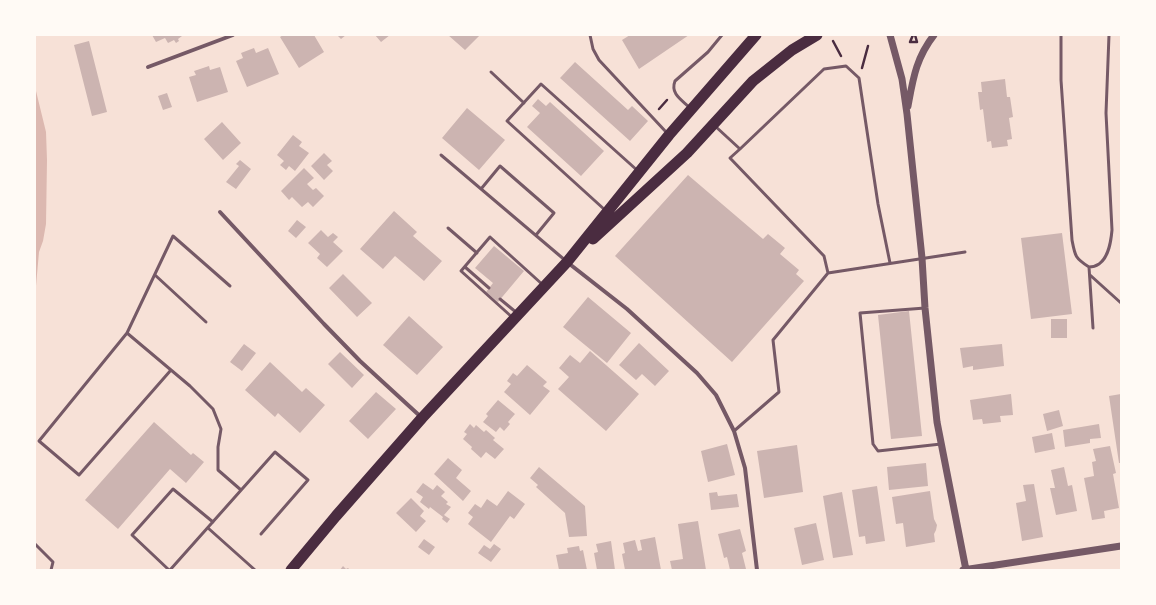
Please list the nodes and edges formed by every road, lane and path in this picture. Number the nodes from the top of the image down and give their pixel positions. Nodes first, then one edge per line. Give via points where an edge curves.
1 (233, 35) edge
2 (590, 35) edge
3 (722, 35) edge
4 (755, 35) edge
5 (817, 35) edge
6 (890, 35) edge
7 (934, 35) edge
8 (1061, 35) edge
9 (1108, 35) edge
10 (833, 41) dead end
11 (868, 46) dead end
12 (846, 66) junction
13 (148, 67) dead end
14 (491, 72) dead end
15 (859, 78) junction
16 (674, 92) junction
17 (524, 103) junction
18 (691, 109) junction
19 (907, 114) junction
20 (652, 117) junction
21 (713, 124) junction
22 (669, 135) junction
23 (740, 149) junction
24 (441, 155) dead end
25 (639, 172) junction
26 (481, 189) junction
27 (220, 212) dead end
28 (608, 212) junction
29 (448, 228) dead end
30 (536, 236) junction
31 (965, 252) dead end
32 (476, 253) junction
33 (922, 258) junction
34 (567, 262) junction
35 (890, 263) junction
36 (465, 267) junction
37 (1089, 267) junction
38 (828, 273) junction
39 (155, 275) junction
40 (1090, 275) junction
41 (230, 286) dead end
42 (545, 286) junction
43 (489, 288) dead end
44 (500, 299) dead end
45 (1121, 303) edge
46 (925, 308) junction
47 (516, 317) junction
48 (206, 322) dead end
49 (1093, 328) dead end
50 (127, 334) junction
51 (171, 370) junction
52 (422, 418) junction
53 (734, 431) junction
54 (941, 444) junction
55 (241, 490) junction
56 (213, 522) junction
57 (208, 528) junction
58 (261, 534) dead end
59 (35, 544) edge
60 (1121, 546) edge
61 (51, 570) edge
62 (170, 570) edge
63 (255, 570) edge
64 (291, 570) edge
65 (757, 570) edge
66 (963, 570) edge
67 (966, 570) edge

1 - 13 street
2 - 20 lane via 599,60
3 - 16 lane via 708,52 675,81
4 - 18 highway
5 - 21 highway via 792,50 753,81
6 - 19 street via 902,79
7 - 19 street via 920,56 913,76
8 - 37 lane via 1061,80 1072,240 1078,260
9 - 37 lane via 1106,113 1111,243 1099,264
10 - 12 path
11 - 15 path
12 - 15 lane
12 - 23 lane via 824,69
14 - 17 lane
15 - 35 lane via 878,204
16 - 18 lane
16 - 20 path
17 - 25 lane via 541,84
17 - 28 lane via 507,122
18 - 22 highway
19 - 33 street
20 - 22 lane
21 - 23 lane
21 - 34 highway via 686,153
22 - 25 highway
23 - 38 lane via 730,158 824,256
24 - 26 lane
25 - 28 highway
26 - 30 lane
26 - 30 lane via 500,166 554,214
27 - 52 street via 360,361
28 - 34 highway
29 - 32 lane
30 - 34 lane
31 - 33 lane
32 - 36 lane
32 - 42 lane via 490,237
33 - 35 lane
33 - 46 street
34 - 42 highway
34 - 53 street via 627,309 697,373 716,395
35 - 38 lane
36 - 43 lane
36 - 47 lane via 461,271
37 - 40 lane
38 - 53 lane via 773,340 779,392
39 - 41 lane via 173,236
39 - 48 lane
39 - 50 lane
40 - 45 lane
40 - 49 lane
42 - 47 highway
44 - 47 lane
46 - 54 street
46 - 54 lane via 860,313 873,444 878,450
47 - 52 highway
50 - 51 lane
50 - 51 lane via 38,441 79,475
51 - 55 lane via 213,408 222,428 218,447 218,470
52 - 64 highway
53 - 65 street via 745,468
54 - 67 street
55 - 56 lane
55 - 58 lane via 275,452 308,480
56 - 57 lane
56 - 62 lane via 172,489 132,535
57 - 62 lane
57 - 63 lane
59 - 61 lane via 53,562
60 - 67 street
66 - 67 street

